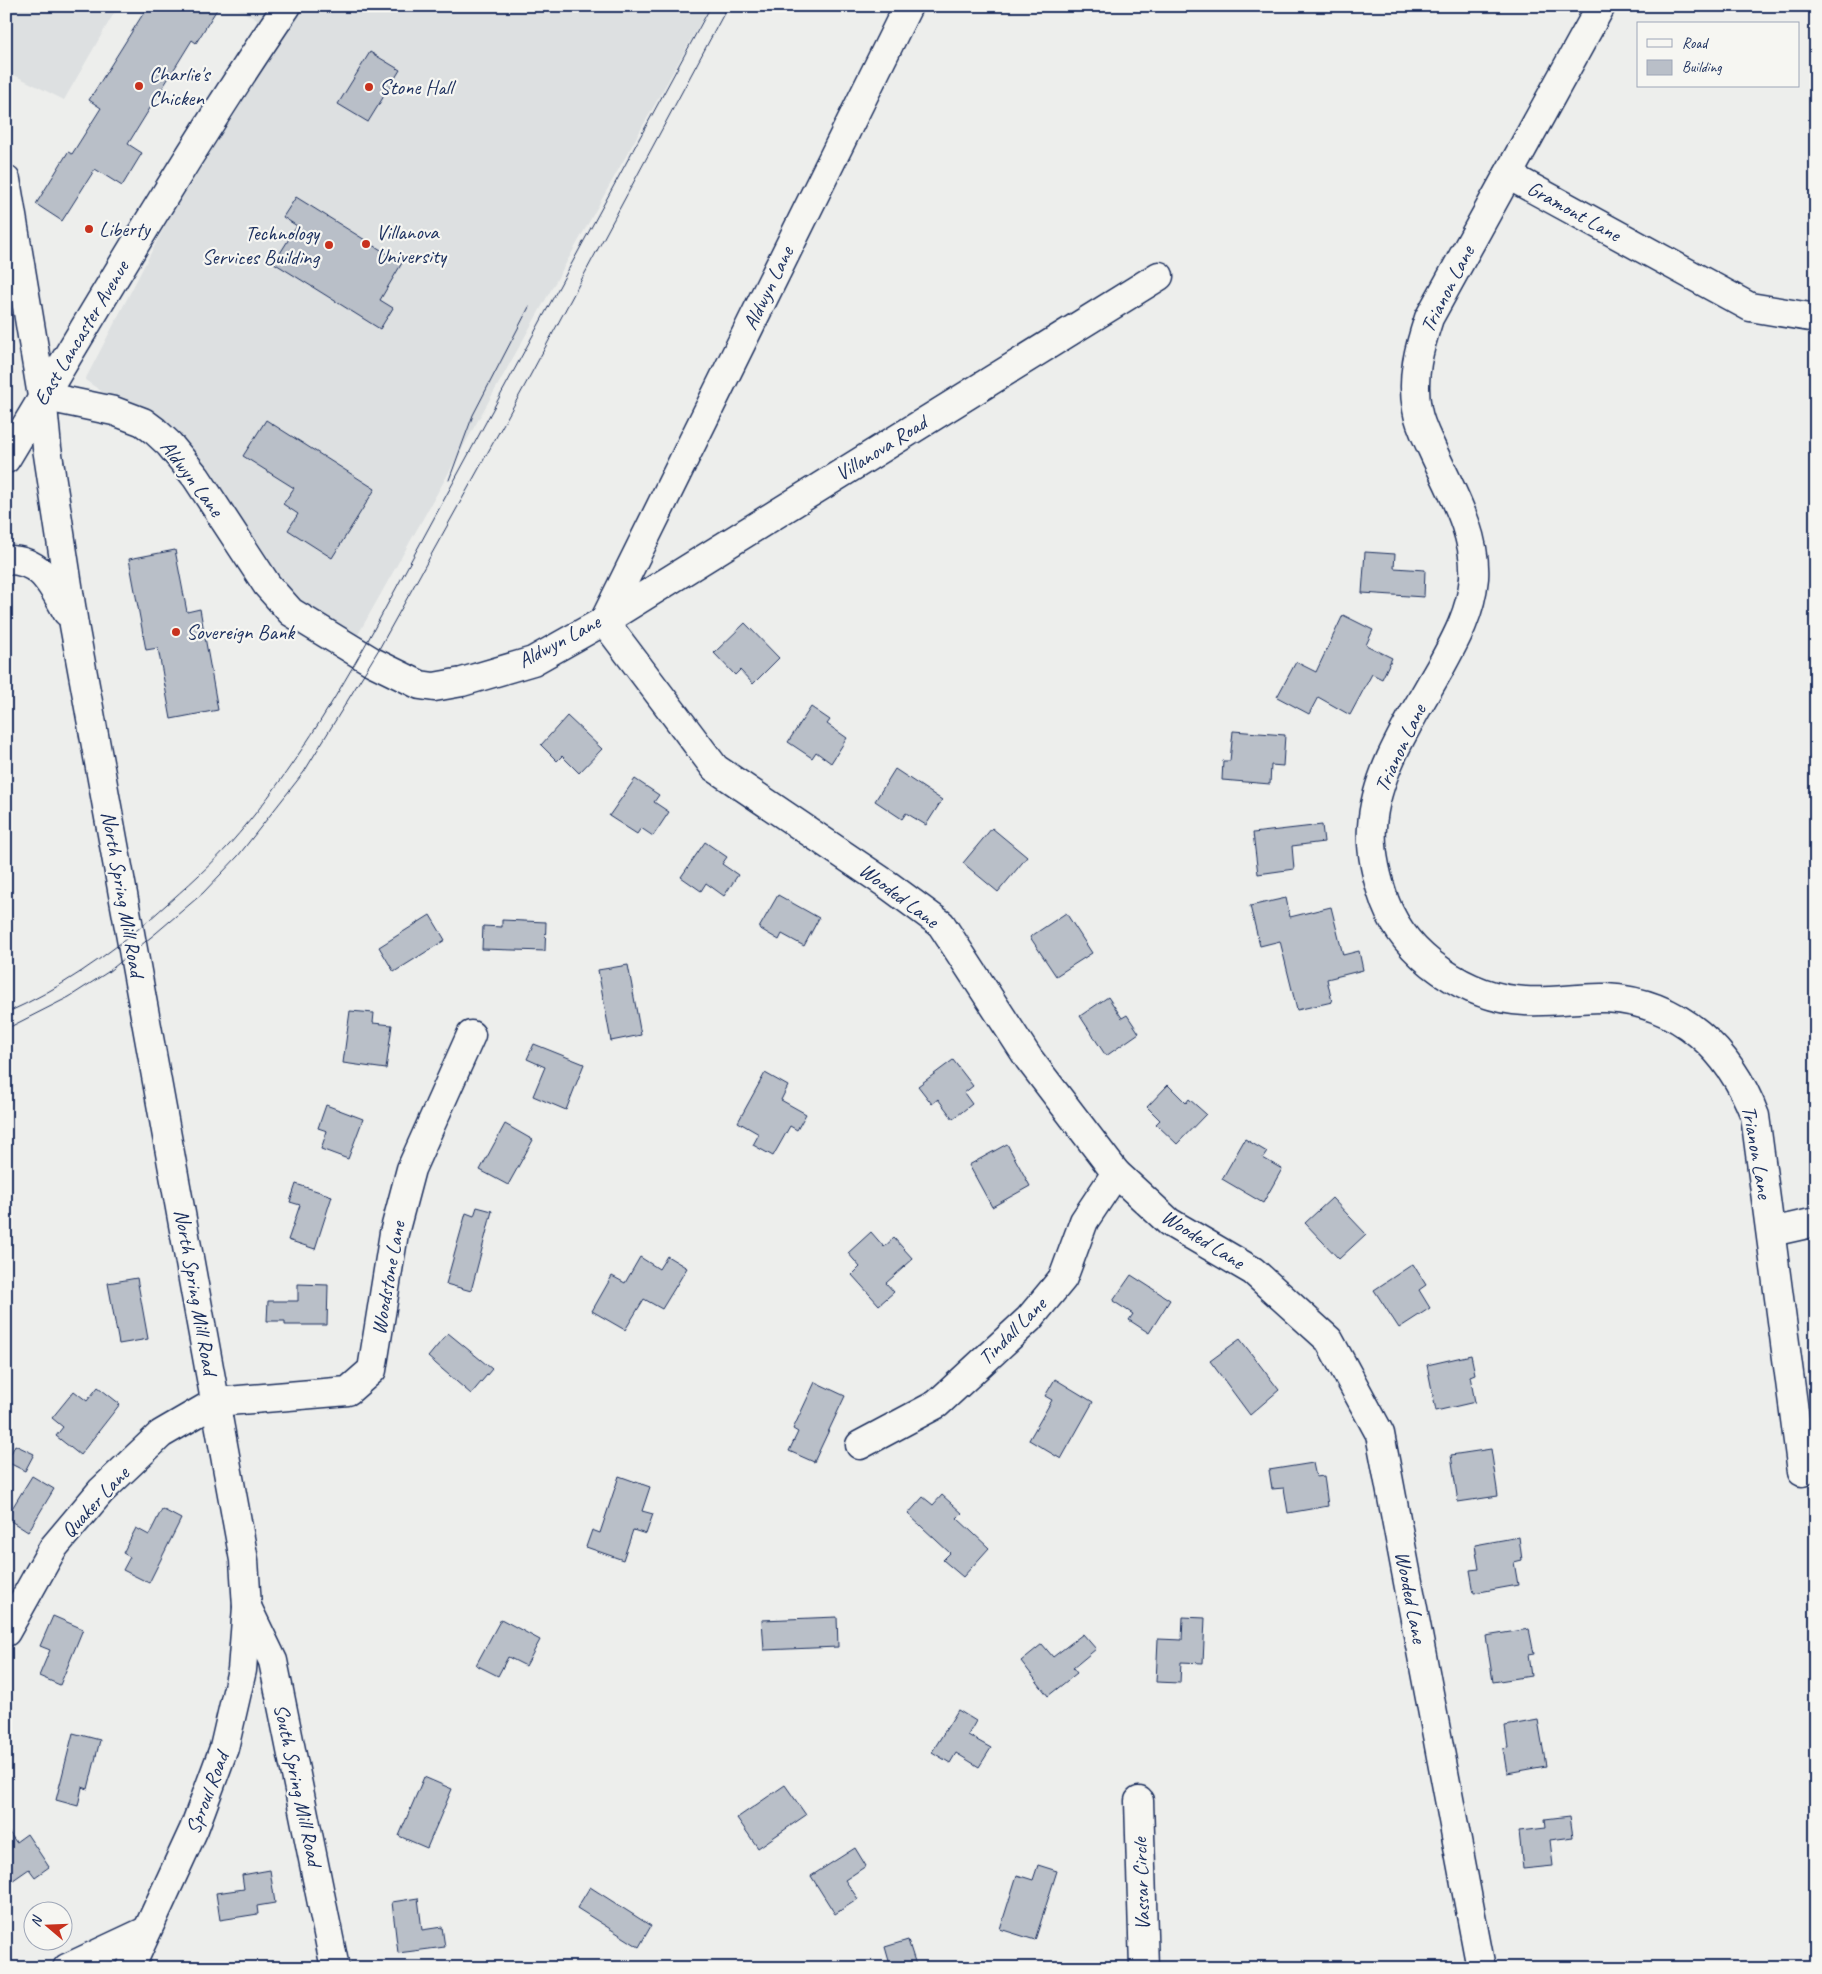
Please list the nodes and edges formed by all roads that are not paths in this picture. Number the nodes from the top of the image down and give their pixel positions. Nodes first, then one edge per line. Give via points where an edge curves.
1 (287, 6) edge
2 (908, 6) edge
3 (1601, 6) edge
4 (1508, 175) junction
5 (6, 180) edge
6 (1158, 276) dead end
7 (1816, 318) edge
8 (42, 396) junction
9 (10, 444) edge
10 (6, 560) edge
11 (604, 622) junction
12 (74, 625) junction
13 (471, 1035) dead end
14 (1116, 1173) junction
15 (1816, 1222) edge
16 (1771, 1232) junction
17 (216, 1402) junction
18 (860, 1445) dead end
19 (1802, 1472) dead end
20 (247, 1607) junction
21 (6, 1632) edge
22 (1139, 1801) dead end
23 (146, 1931) junction
24 (67, 1968) edge
25 (130, 1968) edge
26 (335, 1968) edge
27 (1144, 1968) edge
28 (1481, 1968) edge

1 - 8 main road, East Lancaster Avenue
2 - 11 main road, Aldwyn Lane
3 - 4 main road, Gramont Lane
4 - 7 main road, Gramont Lane via 1750,307
4 - 16 main road, Trianon Lane via 1429,318 1415,367 1417,410 1472,545 1474,575 1470,604 1460,632 1402,736 1375,802 1372,852 1378,880 1386,905 1415,949 1468,986 1504,999 1621,1000 1674,1016 1694,1029 1715,1048 1732,1071 1755,1116
5 - 8 main road, North Spring Mill Road
6 - 11 main road, Villanova Road
8 - 9 main road, East Lancaster Avenue
8 - 11 main road, Aldwyn Lane via 114,411 143,422 155,431 196,477 267,585 291,612 373,662 420,685 434,687 462,682 533,661
8 - 12 main road, North Spring Mill Road
10 - 12 main road via 20,561 40,570
11 - 14 main road, Wooded Lane via 715,768 941,924 1029,1059
12 - 17 main road, North Spring Mill Road
13 - 17 main road, Woodstone Lane via 411,1169 394,1233 372,1370 348,1392
14 - 18 main road, Tindall Lane via 1084,1221 1062,1278 1029,1319 937,1404
14 - 28 main road, Wooded Lane via 1169,1222 1253,1271 1329,1340 1380,1434
15 - 16 main road
16 - 19 main road, Trianon Lane
17 - 20 main road, North Spring Mill Road via 244,1560
17 - 21 main road, Quaker Lane via 161,1434 100,1491 52,1548
20 - 23 main road, Sproul Road via 242,1670 224,1748 194,1830
20 - 26 main road, South Spring Mill Road via 273,1661
22 - 27 main road, Vassar Circle
23 - 24 main road
23 - 25 main road, Sproul Road

